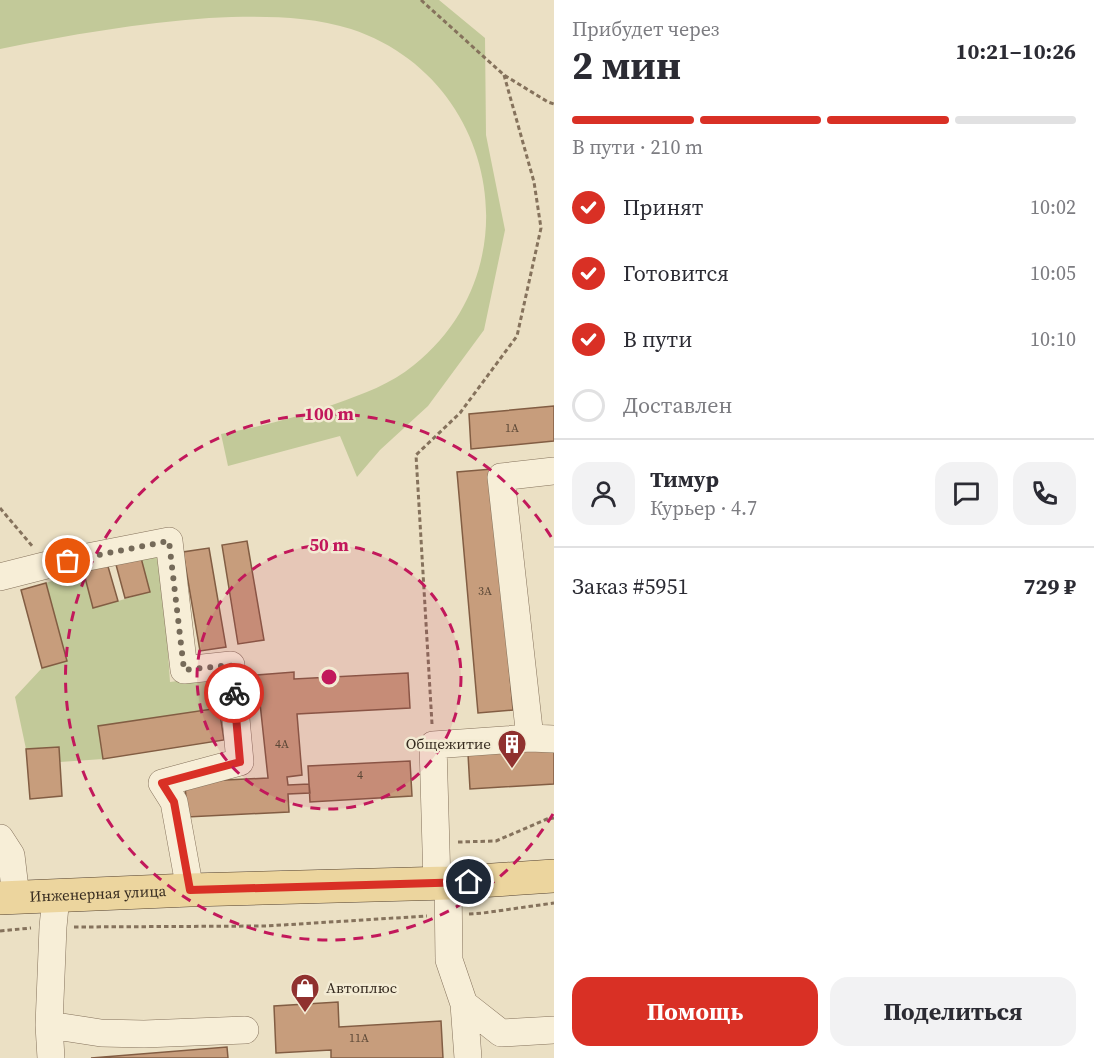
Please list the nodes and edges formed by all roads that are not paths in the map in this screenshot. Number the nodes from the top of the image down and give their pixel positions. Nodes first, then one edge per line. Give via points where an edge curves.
1 (554, 471) edge
2 (0, 578) edge
3 (542, 739) edge
4 (0, 838) edge
5 (554, 876) edge
6 (190, 890) junction
7 (444, 893) junction
8 (8, 898) edge
9 (54, 911) junction
10 (464, 1004) junction
11 (49, 1025) junction
12 (245, 1030) dead end
13 (554, 1030) edge
14 (51, 1058) edge
15 (468, 1058) edge

1 - 3 lane via 501,477
2 - 6 lane via 169,541 184,670 231,665 240,762 162,783 174,802
3 - 7 lane via 433,745 436,844
4 - 8 lane via 11,855
5 - 7 main road, Инженерная улица
6 - 7 main road, Инженерная улица
6 - 9 main road, Инженерная улица
7 - 10 lane via 449,960
8 - 9 main road, Инженерная улица
9 - 11 lane
10 - 13 lane via 501,1033
10 - 15 lane
11 - 12 lane via 101,1033
11 - 14 lane

